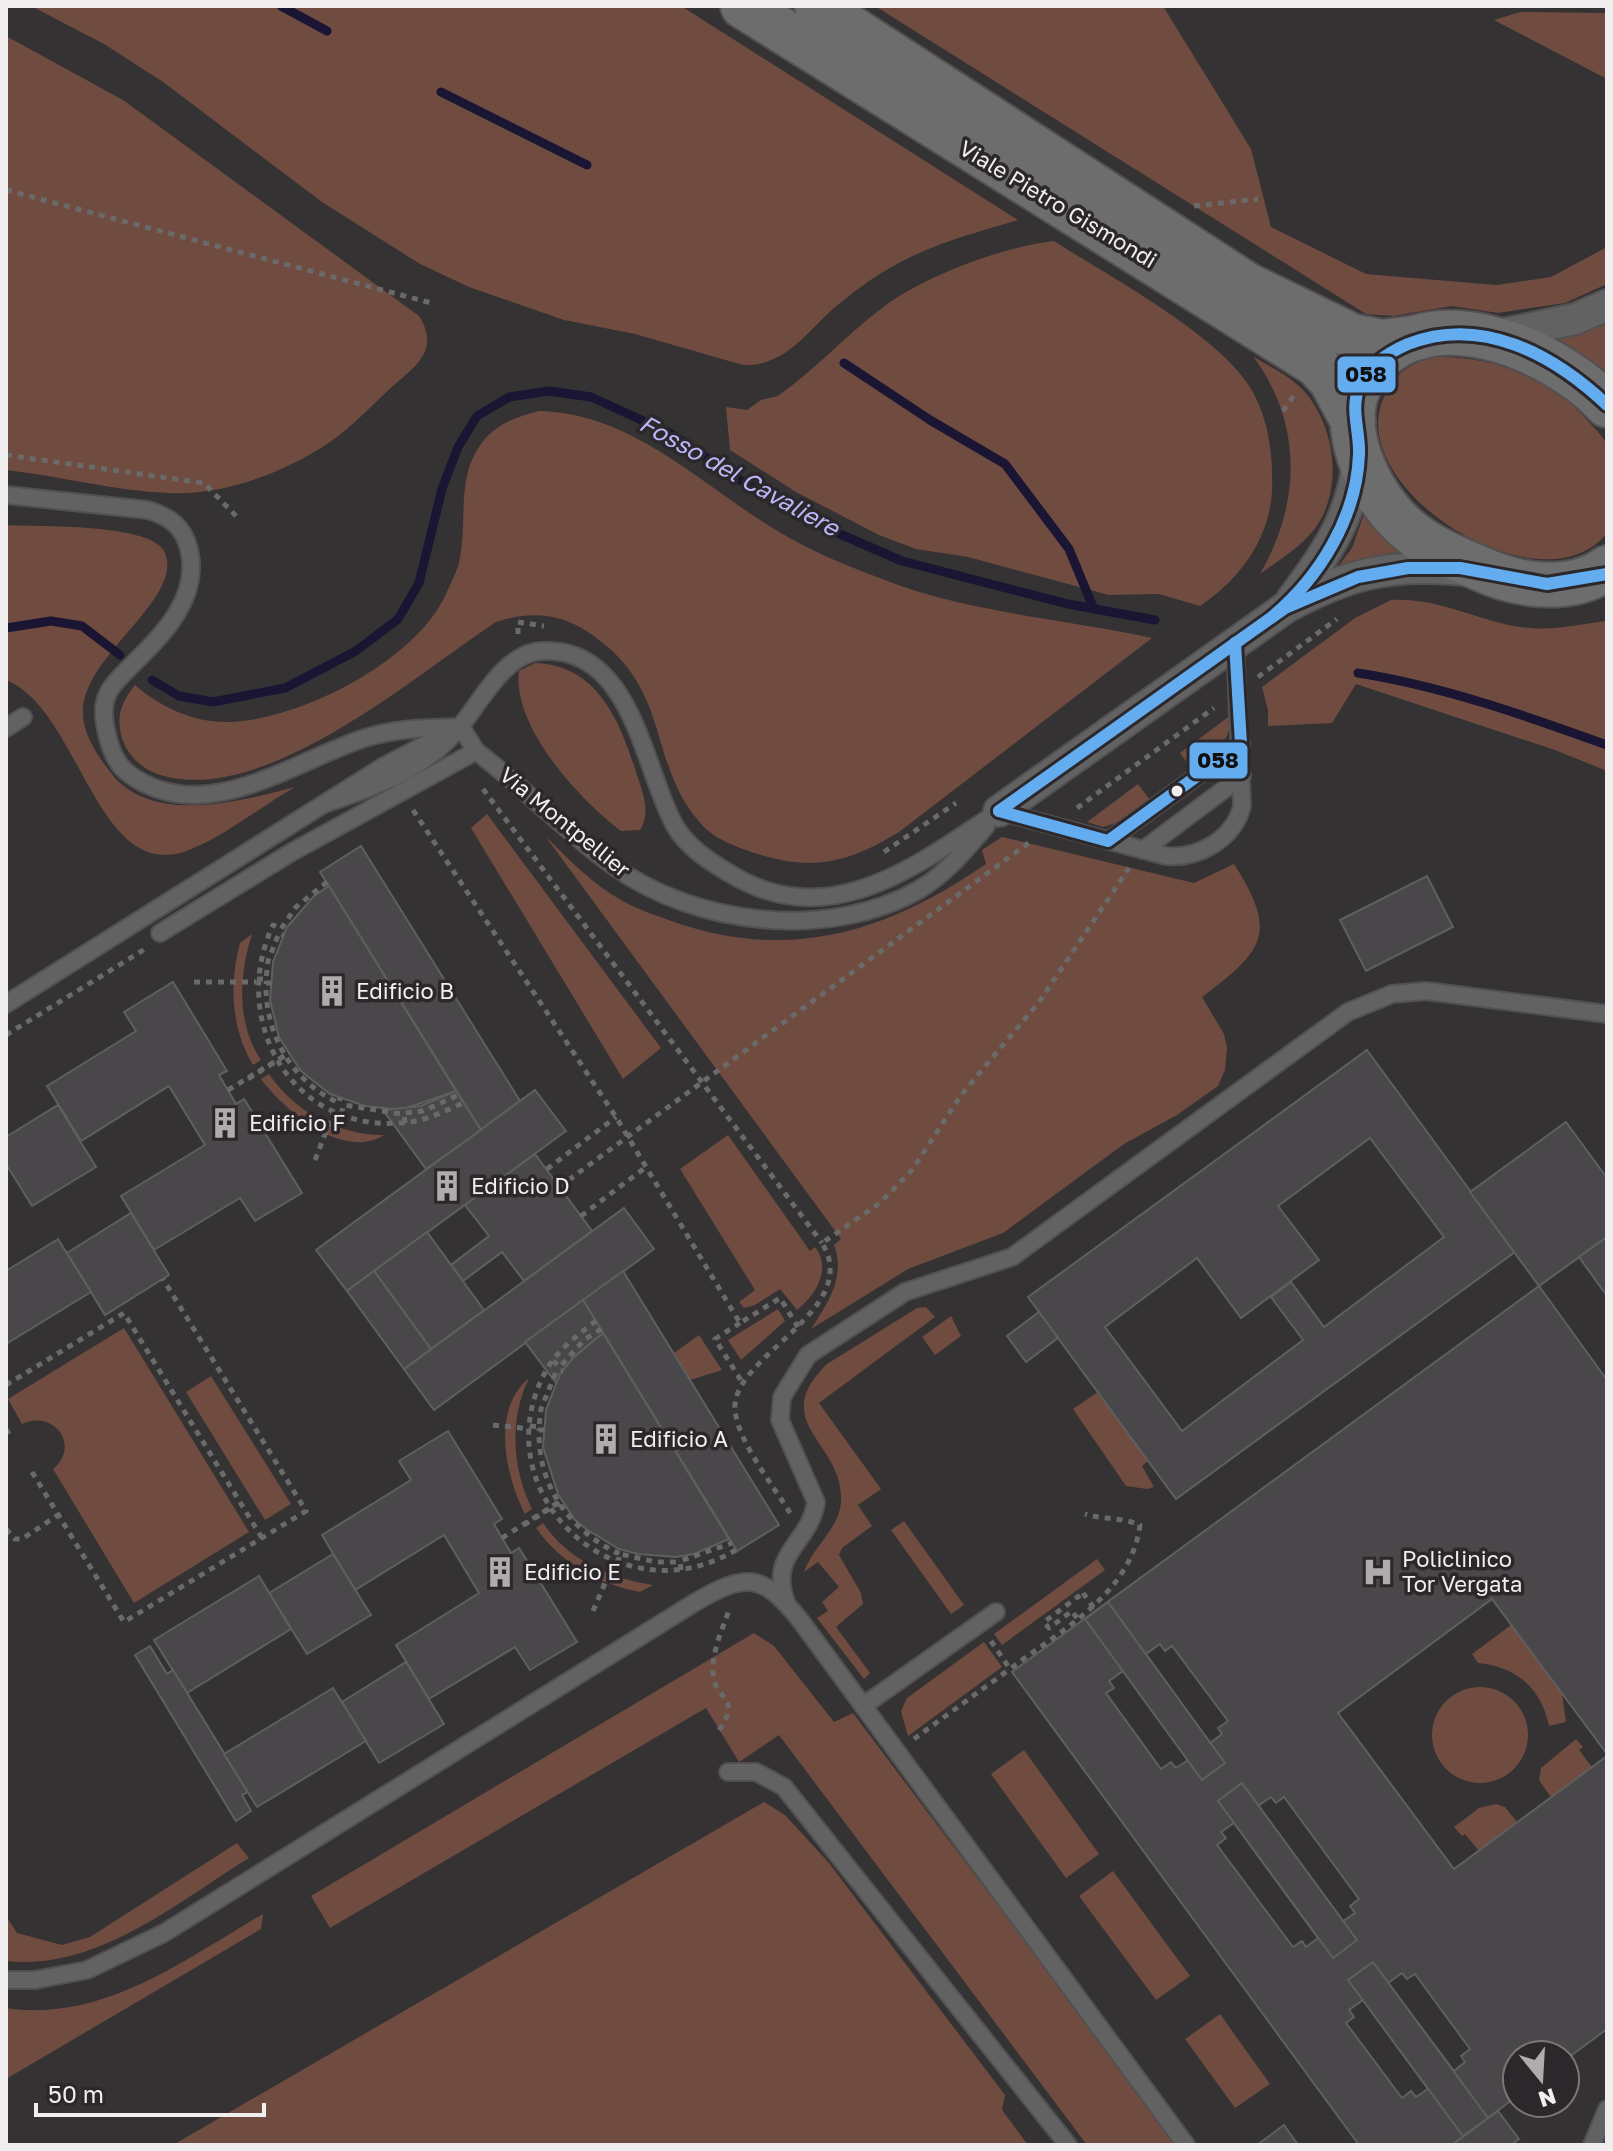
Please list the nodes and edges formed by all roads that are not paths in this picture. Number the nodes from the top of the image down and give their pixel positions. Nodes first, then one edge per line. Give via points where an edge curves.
1 (743, 6) edge
2 (817, 6) edge
3 (1607, 305) edge
4 (1421, 337) junction
5 (1491, 337) junction
6 (1607, 405) edge
7 (1356, 437) junction
8 (6, 495) edge
9 (1486, 572) junction
10 (1604, 572) edge
11 (1285, 608) junction
12 (1235, 643) junction
13 (23, 717) dead end
14 (461, 727) junction
15 (6, 728) edge
16 (1241, 744) junction
17 (469, 754) junction
18 (1242, 776) junction
19 (999, 811) junction
20 (1108, 841) junction
21 (1139, 849) junction
22 (150, 915) junction
23 (6, 1004) edge
24 (1607, 1014) edge
25 (787, 1603) junction
26 (996, 1612) dead end
27 (863, 1706) junction
28 (728, 1772) dead end
29 (6, 1980) edge
30 (1607, 2109) edge
31 (1068, 2145) edge
32 (1186, 2145) edge
33 (1592, 2145) edge

1 - 7 street, Viale Pietro Gismondi via 1316,364 1331,380
2 - 4 street, Viale Pietro Gismondi via 1247,285 1363,339
3 - 5 street via 1575,319
4 - 5 street, Viale Pietro Gismondi
4 - 7 street via 1383,357 1369,372 1355,397
5 - 6 street via 1554,361
7 - 9 street, Viale Pietro Gismondi via 1378,493 1404,527 1432,547
7 - 11 street, Via Montpellier via 1352,501 1341,528
8 - 14 lane via 148,510 166,515 185,536 191,569 182,605 104,703 114,755 126,772 146,784 175,793 211,792 270,779 383,732
9 - 10 street, Viale Pietro Gismondi via 1548,584
9 - 11 street, Via Montpellier via 1380,570 1324,587
11 - 12 street, Via Montpellier
12 - 16 lane
12 - 19 street, Via Montpellier
13 - 15 lane
14 - 17 lane, Via Montpellier
14 - 19 lane, Via Montpellier via 517,661 539,651 583,662 608,682 637,724 668,811 684,839 760,890 810,898 865,888 930,857
14 - 22 lane via 392,780 324,804
16 - 18 lane
16 - 20 lane
17 - 19 lane, Via Montpellier via 630,877 677,900 759,918 846,915 900,899 947,869
17 - 22 lane via 162,936
18 - 21 lane
18 - 21 lane via 1240,815 1225,835 1201,851 1177,858
19 - 20 lane
20 - 21 lane
22 - 23 lane
24 - 25 lane via 1426,991 1375,999 1298,1045 1012,1257 920,1285 808,1355 782,1397 780,1420 816,1502 783,1563 781,1584
25 - 27 lane
25 - 29 lane via 766,1584 734,1583 152,1940 72,1975
26 - 27 lane
27 - 32 lane
28 - 31 lane via 756,1772 784,1787
30 - 33 lane

